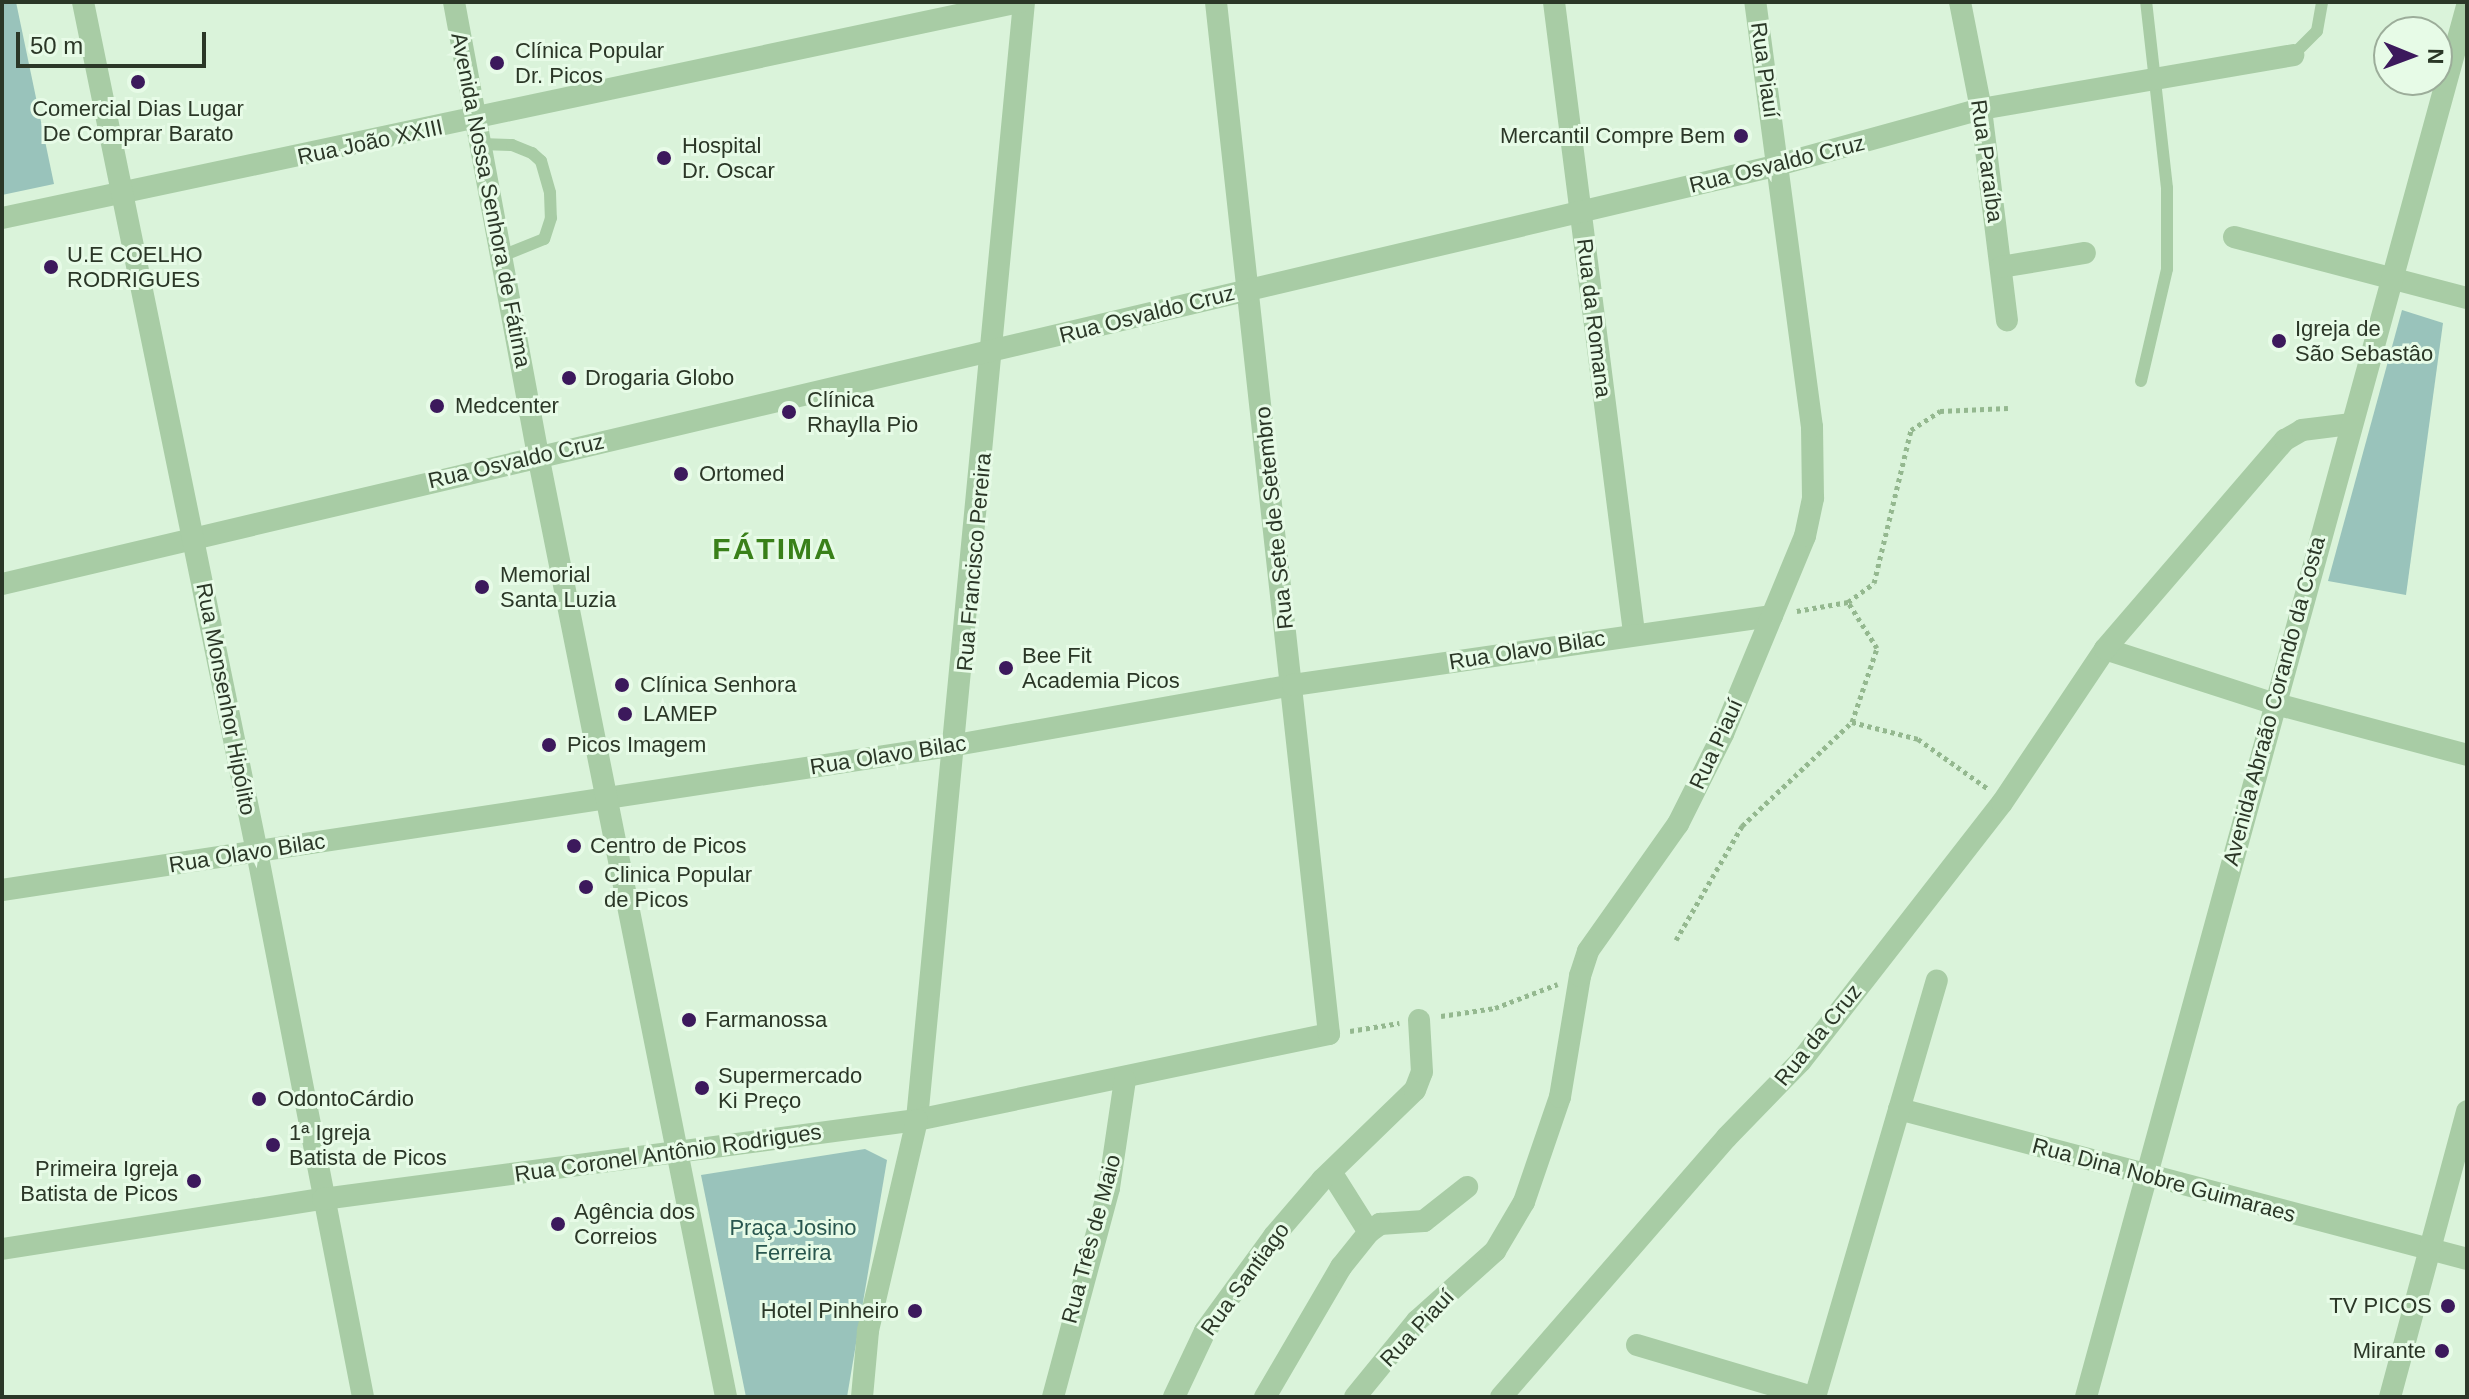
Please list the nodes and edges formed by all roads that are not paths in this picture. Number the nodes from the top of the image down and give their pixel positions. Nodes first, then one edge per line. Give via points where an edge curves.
1 (83, 2) edge
2 (454, 2) edge
3 (1021, 2) edge
4 (1216, 2) edge
5 (1554, 2) edge
6 (1755, 2) edge
7 (1960, 2) edge
8 (2146, 2) edge
9 (2322, 2) edge
10 (2467, 6) edge
11 (2293, 55) joint
12 (2154, 80) junction
13 (1981, 109) junction
14 (477, 120) junction
15 (481, 144) junction
16 (1778, 165) junction
17 (122, 195) junction
18 (1580, 212) junction
19 (2, 218) edge
20 (2234, 237) dead end
21 (2085, 253) dead end
22 (502, 256) junction
23 (2001, 267) junction
24 (2391, 278) junction
25 (1248, 289) junction
26 (2467, 298) edge
27 (2007, 320) dead end
28 (993, 351) junction
29 (2141, 381) dead end
30 (2350, 424) junction
31 (538, 455) junction
32 (194, 537) junction
33 (2, 584) edge
34 (1772, 616) junction
35 (1634, 633) junction
36 (2105, 649) junction
37 (1293, 685) junction
38 (2272, 703) junction
39 (956, 745) junction
40 (2467, 755) edge
41 (607, 797) junction
42 (257, 852) junction
43 (2, 890) edge
44 (1937, 981) dead end
45 (1419, 1020) road end
46 (1329, 1034) joint
47 (1125, 1080) junction
48 (1899, 1109) junction
49 (2467, 1111) edge
50 (917, 1120) junction
51 (678, 1150) junction
52 (1331, 1172) junction
53 (2146, 1176) junction
54 (1467, 1187) dead end
55 (323, 1199) junction
56 (1369, 1232) junction
57 (2, 1249) edge
58 (2430, 1249) junction
59 (2467, 1259) edge
60 (1637, 1345) dead end
61 (363, 1397) edge
62 (726, 1397) edge
63 (862, 1397) edge
64 (1053, 1397) edge
65 (1174, 1397) edge
66 (1265, 1397) edge
67 (1355, 1397) edge
68 (1501, 1397) edge
69 (1814, 1397) edge
70 (2086, 1397) edge
71 (2390, 1397) edge

1 - 17 street, Rua Monsenhor Hipólito
2 - 14 street, Avenida Nossa Senhora de Fátima
3 - 14 street, Rua João XXIII
3 - 28 street, Rua Francisco Pereira
4 - 25 street, Rua Sete de Setembro
5 - 18 street, Rua da Romana
6 - 16 street, Rua Piauí
7 - 13 street, Rua Paraíba
8 - 12 lane
9 - 11 lane via 2317,31
10 - 24 street, Avenida Abraão Corando da Costa
11 - 12 street, Rua Osvaldo Cruz
12 - 13 street, Rua Osvaldo Cruz
12 - 29 lane via 2167,188 2167,269
13 - 16 street, Rua Osvaldo Cruz
13 - 23 street, Rua Paraíba
14 - 15 street, Avenida Nossa Senhora de Fátima
14 - 17 street, Rua João XXIII
15 - 22 street, Avenida Nossa Senhora de Fátima
15 - 22 lane via 512,145 532,153 541,161 550,193 551,218 544,239
16 - 18 street, Rua Osvaldo Cruz
16 - 34 street, Rua Piauí via 1814,461 1805,536
17 - 19 street, Rua João XXIII
17 - 32 street, Rua Monsenhor Hipólito
18 - 25 street, Rua Osvaldo Cruz
18 - 35 street, Rua da Romana
20 - 24 street
21 - 23 street
22 - 31 street, Avenida Nossa Senhora de Fátima
23 - 27 street, Rua Paraíba
24 - 26 street
24 - 30 street, Avenida Abraão Corando da Costa
25 - 28 street, Rua Osvaldo Cruz
25 - 37 street, Rua Sete de Setembro
28 - 31 street, Rua Osvaldo Cruz
28 - 39 street, Rua Francisco Pereira
30 - 36 street, Rua da Cruz via 2302,430 2285,440
30 - 38 street, Avenida Abraão Corando da Costa
31 - 32 street, Rua Osvaldo Cruz
31 - 41 street, Avenida Nossa Senhora de Fátima
32 - 33 street, Rua Osvaldo Cruz
32 - 42 street, Rua Monsenhor Hipólito
34 - 35 street, Rua Olavo Bilac
34 - 67 street, Rua Piauí via 1678,824 1588,951 1560,1097 1524,1202 1495,1251 1417,1321
35 - 37 street, Rua Olavo Bilac
36 - 38 street
36 - 68 street, Rua da Cruz via 2002,803 1801,1061 1727,1137
37 - 39 street, Rua Olavo Bilac
37 - 46 street, Rua Sete de Setembro
38 - 40 street
38 - 53 street, Avenida Abraão Corando da Costa
39 - 41 street, Rua Olavo Bilac
39 - 50 street, Rua Francisco Pereira
41 - 42 street, Rua Olavo Bilac
41 - 51 street, Avenida Nossa Senhora de Fátima
42 - 43 street, Rua Olavo Bilac
42 - 55 street, Rua Monsenhor Hipólito
44 - 48 street
45 - 52 street, Rua Santiago via 1422,1072 1415,1090
46 - 47 street, Rua Coronel Antônio Rodrigues
47 - 50 street, Rua Coronel Antônio Rodrigues
47 - 64 street, Rua Três de Maio via 1109,1188
48 - 53 street, Rua Dina Nobre Guimaraes
48 - 69 street
49 - 58 street
50 - 51 street, Rua Coronel Antônio Rodrigues
50 - 63 street via 868,1331
51 - 55 street, Rua Coronel Antônio Rodrigues
51 - 62 street
52 - 56 street
52 - 65 street, Rua Santiago via 1274,1236 1205,1331
53 - 58 street, Rua Dina Nobre Guimaraes
53 - 70 street, Avenida Abraão Corando da Costa
54 - 56 street via 1424,1221 1380,1224
55 - 57 street, Rua Coronel Antônio Rodrigues
55 - 61 street, Rua Monsenhor Hipólito
56 - 66 street via 1341,1267
58 - 59 street, Rua Dina Nobre Guimaraes
58 - 71 street
60 - 69 street

